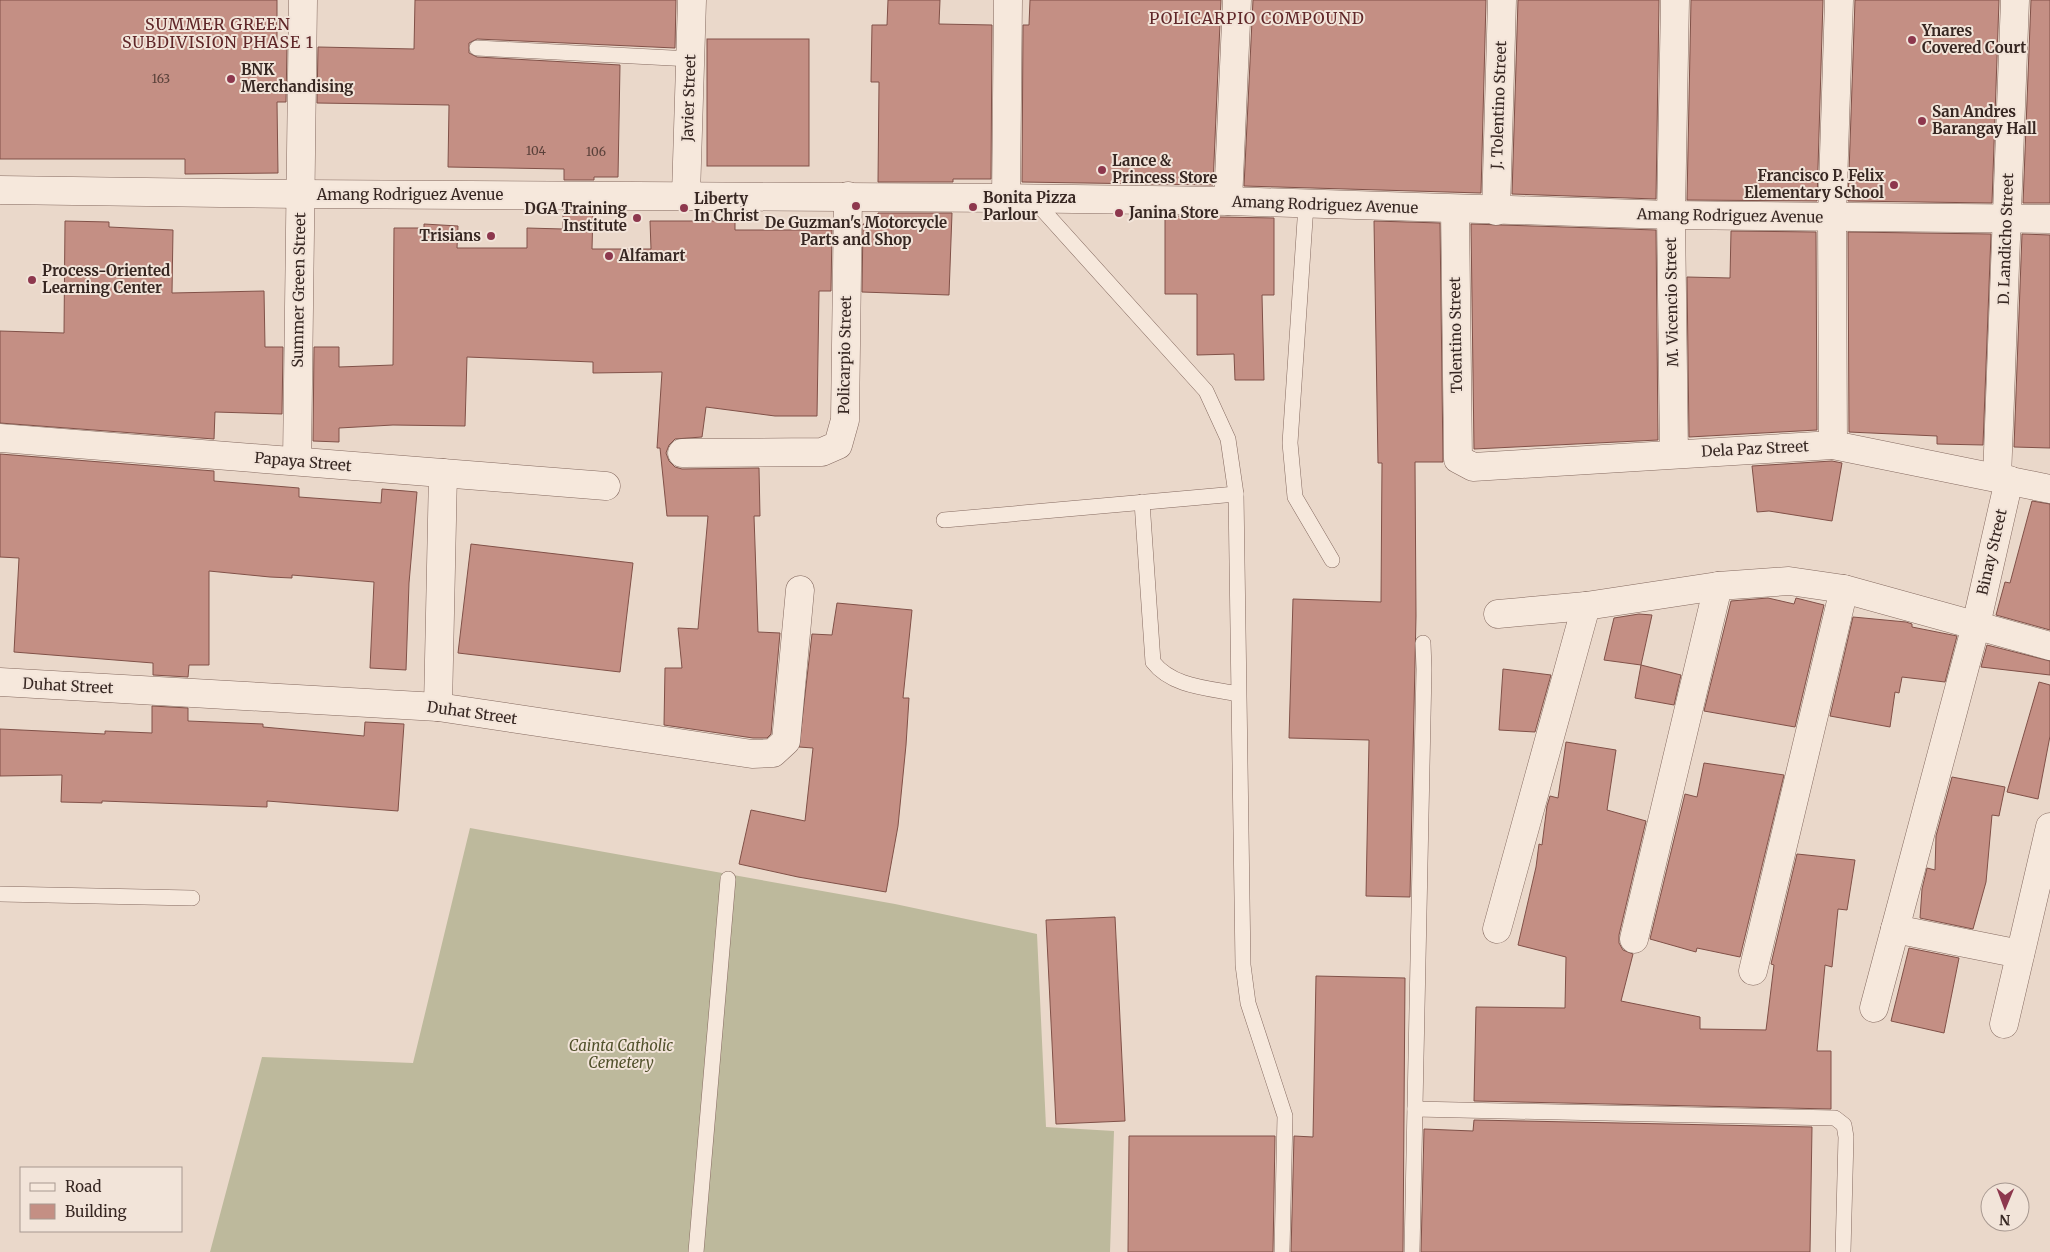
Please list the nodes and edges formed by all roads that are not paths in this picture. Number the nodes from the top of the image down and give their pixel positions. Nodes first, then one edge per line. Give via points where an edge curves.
1 (303, 0) edge
2 (692, 0) edge
3 (1008, 0) edge
4 (1237, 0) edge
5 (1502, 0) edge
6 (1675, 0) edge
7 (1839, 0) edge
8 (2015, 0) edge
9 (477, 48) dead end
10 (691, 59) junction
11 (0, 190) edge
12 (300, 194) junction
13 (686, 195) junction
14 (848, 196) junction
15 (1019, 198) junction
16 (1228, 202) junction
17 (1306, 205) junction
18 (1455, 210) junction
19 (1496, 211) junction
20 (1672, 215) junction
21 (1832, 218) junction
22 (2050, 219) edge
23 (2007, 220) junction
24 (0, 438) edge
25 (1832, 445) junction
26 (682, 453) dead end
27 (1674, 454) junction
28 (1458, 459) joint
29 (297, 461) junction
30 (443, 473) junction
31 (2003, 479) junction
32 (606, 486) dead end
33 (2050, 489) edge
34 (1236, 494) junction
35 (1142, 502) junction
36 (944, 520) dead end
37 (1332, 560) dead end
38 (1718, 586) junction
39 (1844, 589) junction
40 (800, 590) dead end
41 (1586, 606) junction
42 (1498, 614) dead end
43 (1976, 625) junction
44 (1423, 643) dead end
45 (2050, 646) edge
46 (0, 682) edge
47 (1238, 694) junction
48 (438, 707) junction
49 (2050, 827) edge
50 (728, 879) dead end
51 (0, 894) edge
52 (192, 898) dead end
53 (1497, 929) dead end
54 (1894, 929) junction
55 (1634, 939) dead end
56 (2020, 954) junction
57 (1753, 971) dead end
58 (1874, 1008) dead end
59 (2004, 1024) dead end
60 (1415, 1109) junction
61 (696, 1252) edge
62 (1282, 1252) edge
63 (1412, 1252) edge
64 (1843, 1252) edge

1 - 12 street, Summer Green Street
2 - 10 street, Javier Street
3 - 15 street
4 - 16 street
5 - 19 street, J. Tolentino Street
6 - 20 street, M. Vicencio Street
7 - 21 street
8 - 23 street, D. Landicho Street
9 - 10 lane
10 - 13 street, Javier Street
11 - 12 street, Amang Rodriguez Avenue
12 - 13 street, Amang Rodriguez Avenue
12 - 29 street, Summer Green Street
13 - 14 street, Amang Rodriguez Avenue
14 - 15 street, Amang Rodriguez Avenue
14 - 26 street, Policarpio Street via 845,420 838,445 822,452
15 - 16 street, Amang Rodriguez Avenue
15 - 34 lane via 1206,391 1228,438
16 - 17 street, Amang Rodriguez Avenue
17 - 18 street, Amang Rodriguez Avenue
17 - 37 lane via 1290,443 1295,497
18 - 19 street, Amang Rodriguez Avenue
18 - 28 street, Tolentino Street
19 - 20 street, Amang Rodriguez Avenue
20 - 21 street, Amang Rodriguez Avenue
20 - 27 street, M. Vicencio Street
21 - 23 street, Amang Rodriguez Avenue
21 - 25 street
22 - 23 street, Amang Rodriguez Avenue
23 - 31 street, D. Landicho Street
24 - 29 street, Papaya Street
25 - 27 street, Dela Paz Street
25 - 31 street, Dela Paz Street
27 - 28 street, Dela Paz Street via 1473,467
29 - 30 street, Papaya Street
30 - 32 street, Papaya Street
30 - 48 street
31 - 33 street, Dela Paz Street
31 - 43 street, Binay Street
34 - 35 lane
34 - 47 lane
35 - 36 lane
35 - 47 lane via 1153,662 1174,680
38 - 39 street via 1789,581
38 - 41 street
38 - 55 street
39 - 43 street
39 - 57 street
40 - 48 street, Duhat Street via 786,741 773,753 752,754
41 - 42 street
41 - 53 street
43 - 45 street
43 - 54 street, Binay Street
44 - 60 lane
46 - 48 street, Duhat Street
47 - 62 lane via 1242,965 1248,1003 1285,1116
49 - 56 street
50 - 61 lane
51 - 52 lane
54 - 56 street
54 - 58 street, Binay Street
56 - 59 street
60 - 63 lane
60 - 64 lane via 1836,1118 1844,1125 1846,1137

